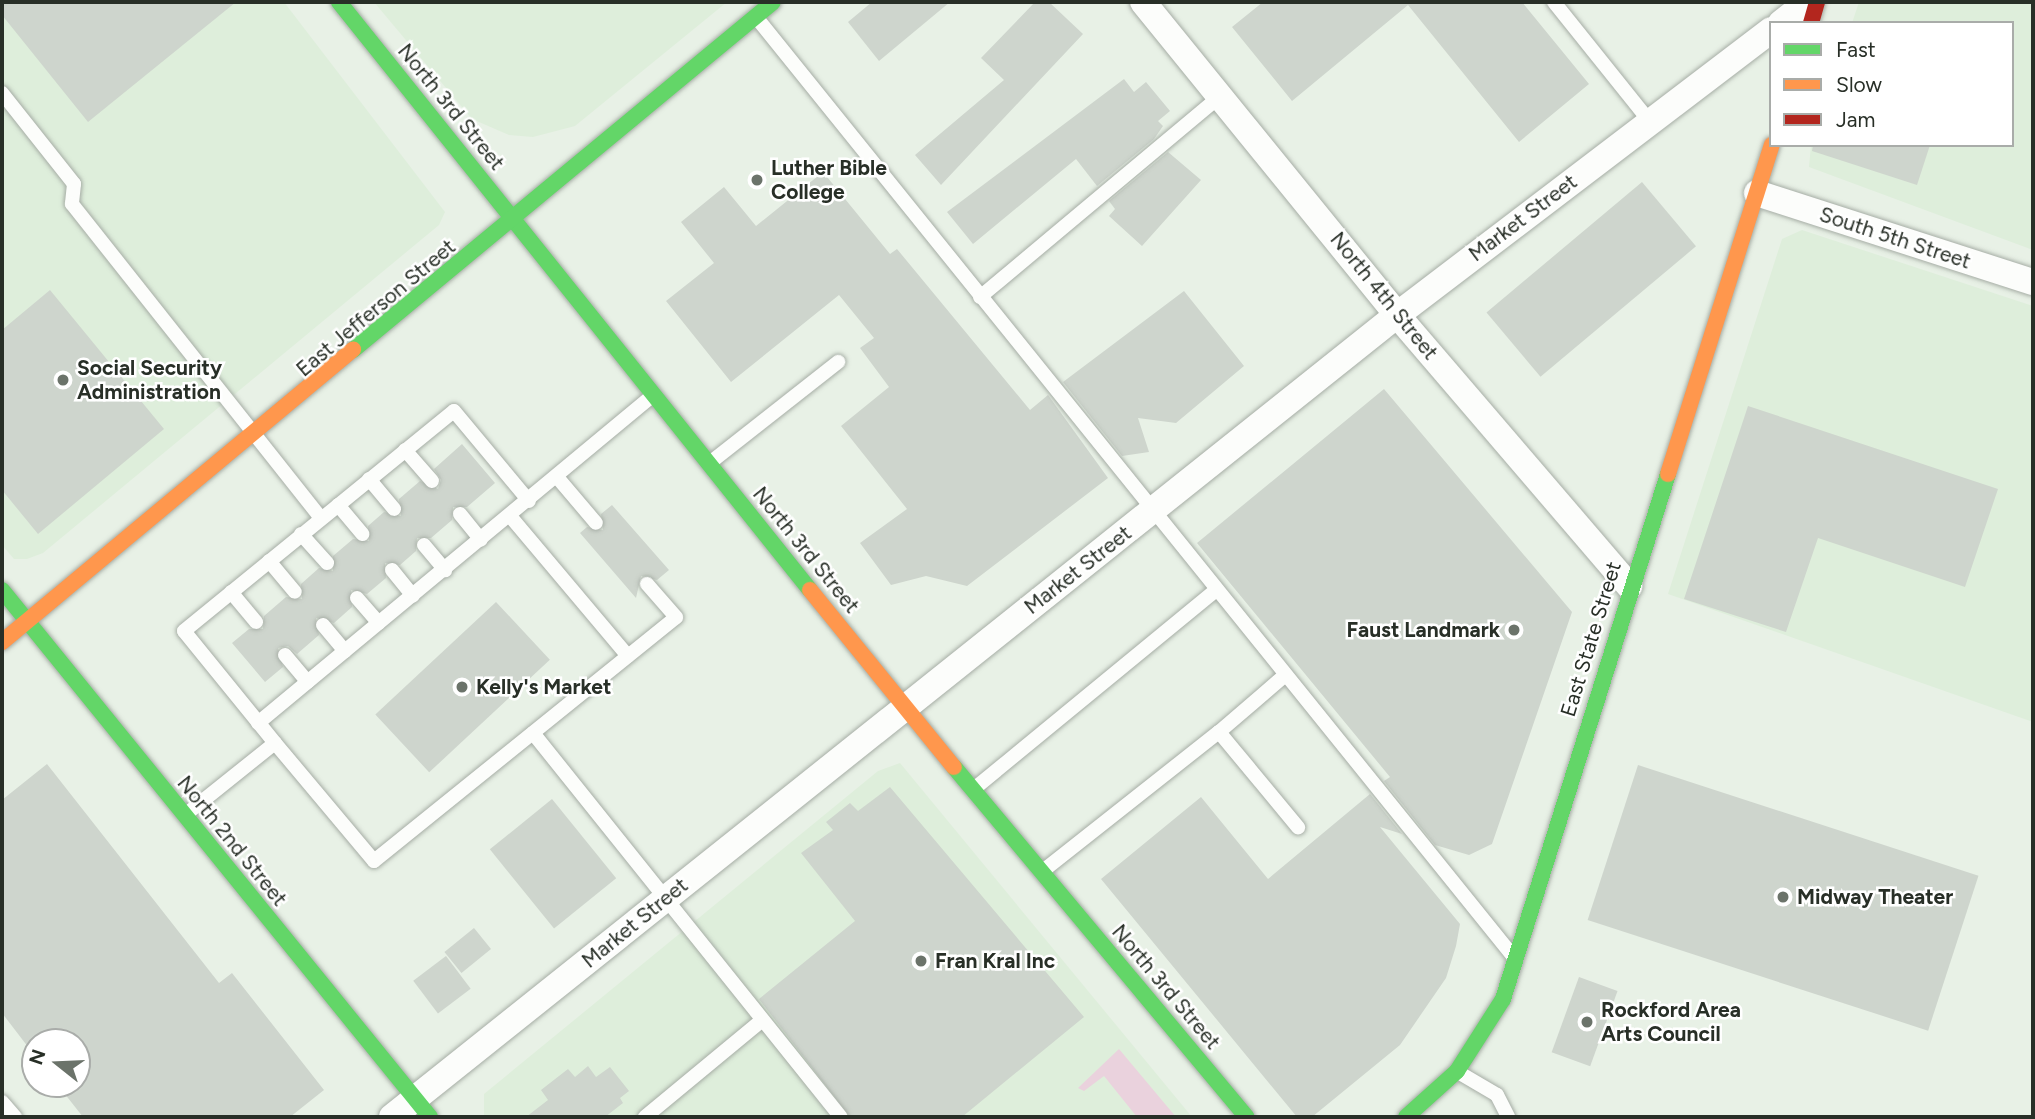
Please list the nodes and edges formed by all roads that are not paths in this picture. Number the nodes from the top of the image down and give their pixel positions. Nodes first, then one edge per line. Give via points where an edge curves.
1 (340, 2) edge
2 (773, 2) edge
3 (1143, 2) edge
4 (1553, 2) edge
5 (1808, 2) edge
6 (1817, 2) edge
7 (755, 16) junction
8 (1784, 21) edge
9 (1812, 21) edge
10 (1769, 32) edge
11 (2, 93) edge
12 (1220, 96) junction
13 (1650, 122) junction
14 (1771, 147) edge
15 (1757, 193) junction
16 (515, 219) junction
17 (2033, 282) edge
18 (980, 297) junction
19 (1397, 315) junction
20 (838, 362) dead end
21 (655, 394) junction
22 (256, 435) junction
23 (405, 450) junction
24 (710, 463) junction
25 (557, 477) junction
26 (369, 479) junction
27 (432, 481) dead end
28 (528, 500) junction
29 (338, 505) junction
30 (394, 509) dead end
31 (1152, 512) junction
32 (460, 514) dead end
33 (510, 516) junction
34 (321, 518) junction
35 (596, 523) dead end
36 (301, 534) junction
37 (362, 534) dead end
38 (481, 540) junction
39 (424, 545) dead end
40 (269, 561) junction
41 (327, 563) dead end
42 (392, 570) dead end
43 (445, 570) junction
44 (647, 583) dead end
45 (1629, 586) junction
46 (2, 590) edge
47 (1214, 591) junction
48 (231, 592) junction
49 (295, 592) dead end
50 (413, 596) junction
51 (357, 598) dead end
52 (27, 621) junction
53 (256, 622) dead end
54 (379, 624) junction
55 (323, 625) dead end
56 (2, 642) edge
57 (345, 652) junction
58 (285, 655) dead end
59 (628, 656) junction
60 (1283, 676) junction
61 (308, 682) junction
62 (904, 707) junction
63 (258, 723) junction
64 (1219, 732) junction
65 (533, 733) junction
66 (275, 743) junction
67 (974, 789) junction
68 (184, 816) junction
69 (1298, 827) dead end
70 (1042, 871) junction
71 (667, 898) junction
72 (1515, 959) junction
73 (761, 1021) junction
74 (1457, 1072) junction
75 (2, 1102) edge
76 (422, 1108) edge
77 (15, 1117) edge
78 (392, 1117) edge
79 (645, 1117) edge
80 (841, 1117) edge
81 (1247, 1117) edge
82 (1406, 1117) edge
83 (1508, 1117) edge

1 - 16 main road, North 3rd Street
2 - 7 main road, East Jefferson Street
3 - 12 street, North 4th Street
4 - 13 lane
5 - 8 street
6 - 9 main road
7 - 16 main road, East Jefferson Street
7 - 18 lane
10 - 13 street, Market Street
11 - 22 lane via 74,184 72,204
12 - 18 lane
12 - 19 street, North 4th Street
13 - 19 street, Market Street
14 - 15 main road, East State Street
15 - 17 street, South 5th Street
15 - 45 main road, East State Street
16 - 21 main road, North 3rd Street
16 - 22 main road, East Jefferson Street
18 - 31 lane
19 - 31 street, Market Street
19 - 45 street, North 4th Street
20 - 24 lane
21 - 24 main road, North 3rd Street
21 - 25 lane
22 - 34 lane
22 - 52 main road, East Jefferson Street
23 - 26 lane
23 - 27 lane
23 - 28 lane via 454,411
24 - 62 main road, North 3rd Street
25 - 28 lane
25 - 35 lane
26 - 29 lane
26 - 30 lane
28 - 33 lane
29 - 34 lane
29 - 37 lane
31 - 47 lane
31 - 62 street, Market Street
32 - 38 lane
33 - 38 lane
33 - 59 lane
34 - 36 lane
36 - 40 lane
36 - 41 lane
38 - 43 lane
39 - 43 lane
40 - 48 lane
40 - 49 lane
42 - 50 lane
43 - 50 lane
44 - 59 lane via 676,617
45 - 72 main road, East State Street
46 - 52 main road, North 2nd Street
47 - 60 lane
47 - 67 lane
48 - 53 lane
48 - 63 lane via 184,631
50 - 54 lane
51 - 54 lane
52 - 56 main road, East Jefferson Street
52 - 68 main road, North 2nd Street
54 - 57 lane
55 - 57 lane
57 - 61 lane
58 - 61 lane
59 - 65 lane
60 - 64 lane
60 - 72 lane
61 - 63 lane
62 - 67 main road, North 3rd Street
62 - 71 street, Market Street
63 - 66 lane
64 - 69 lane
64 - 70 lane
65 - 66 lane via 374,861
65 - 71 lane
66 - 68 lane
67 - 70 main road, North 3rd Street
68 - 76 main road, North 2nd Street
70 - 81 main road, North 3rd Street
71 - 73 lane
71 - 76 street, Market Street
72 - 74 main road, East State Street via 1503,999
73 - 79 lane
73 - 80 lane
74 - 82 main road, East State Street
74 - 83 lane via 1497,1095
75 - 77 lane
76 - 78 street, Market Street

